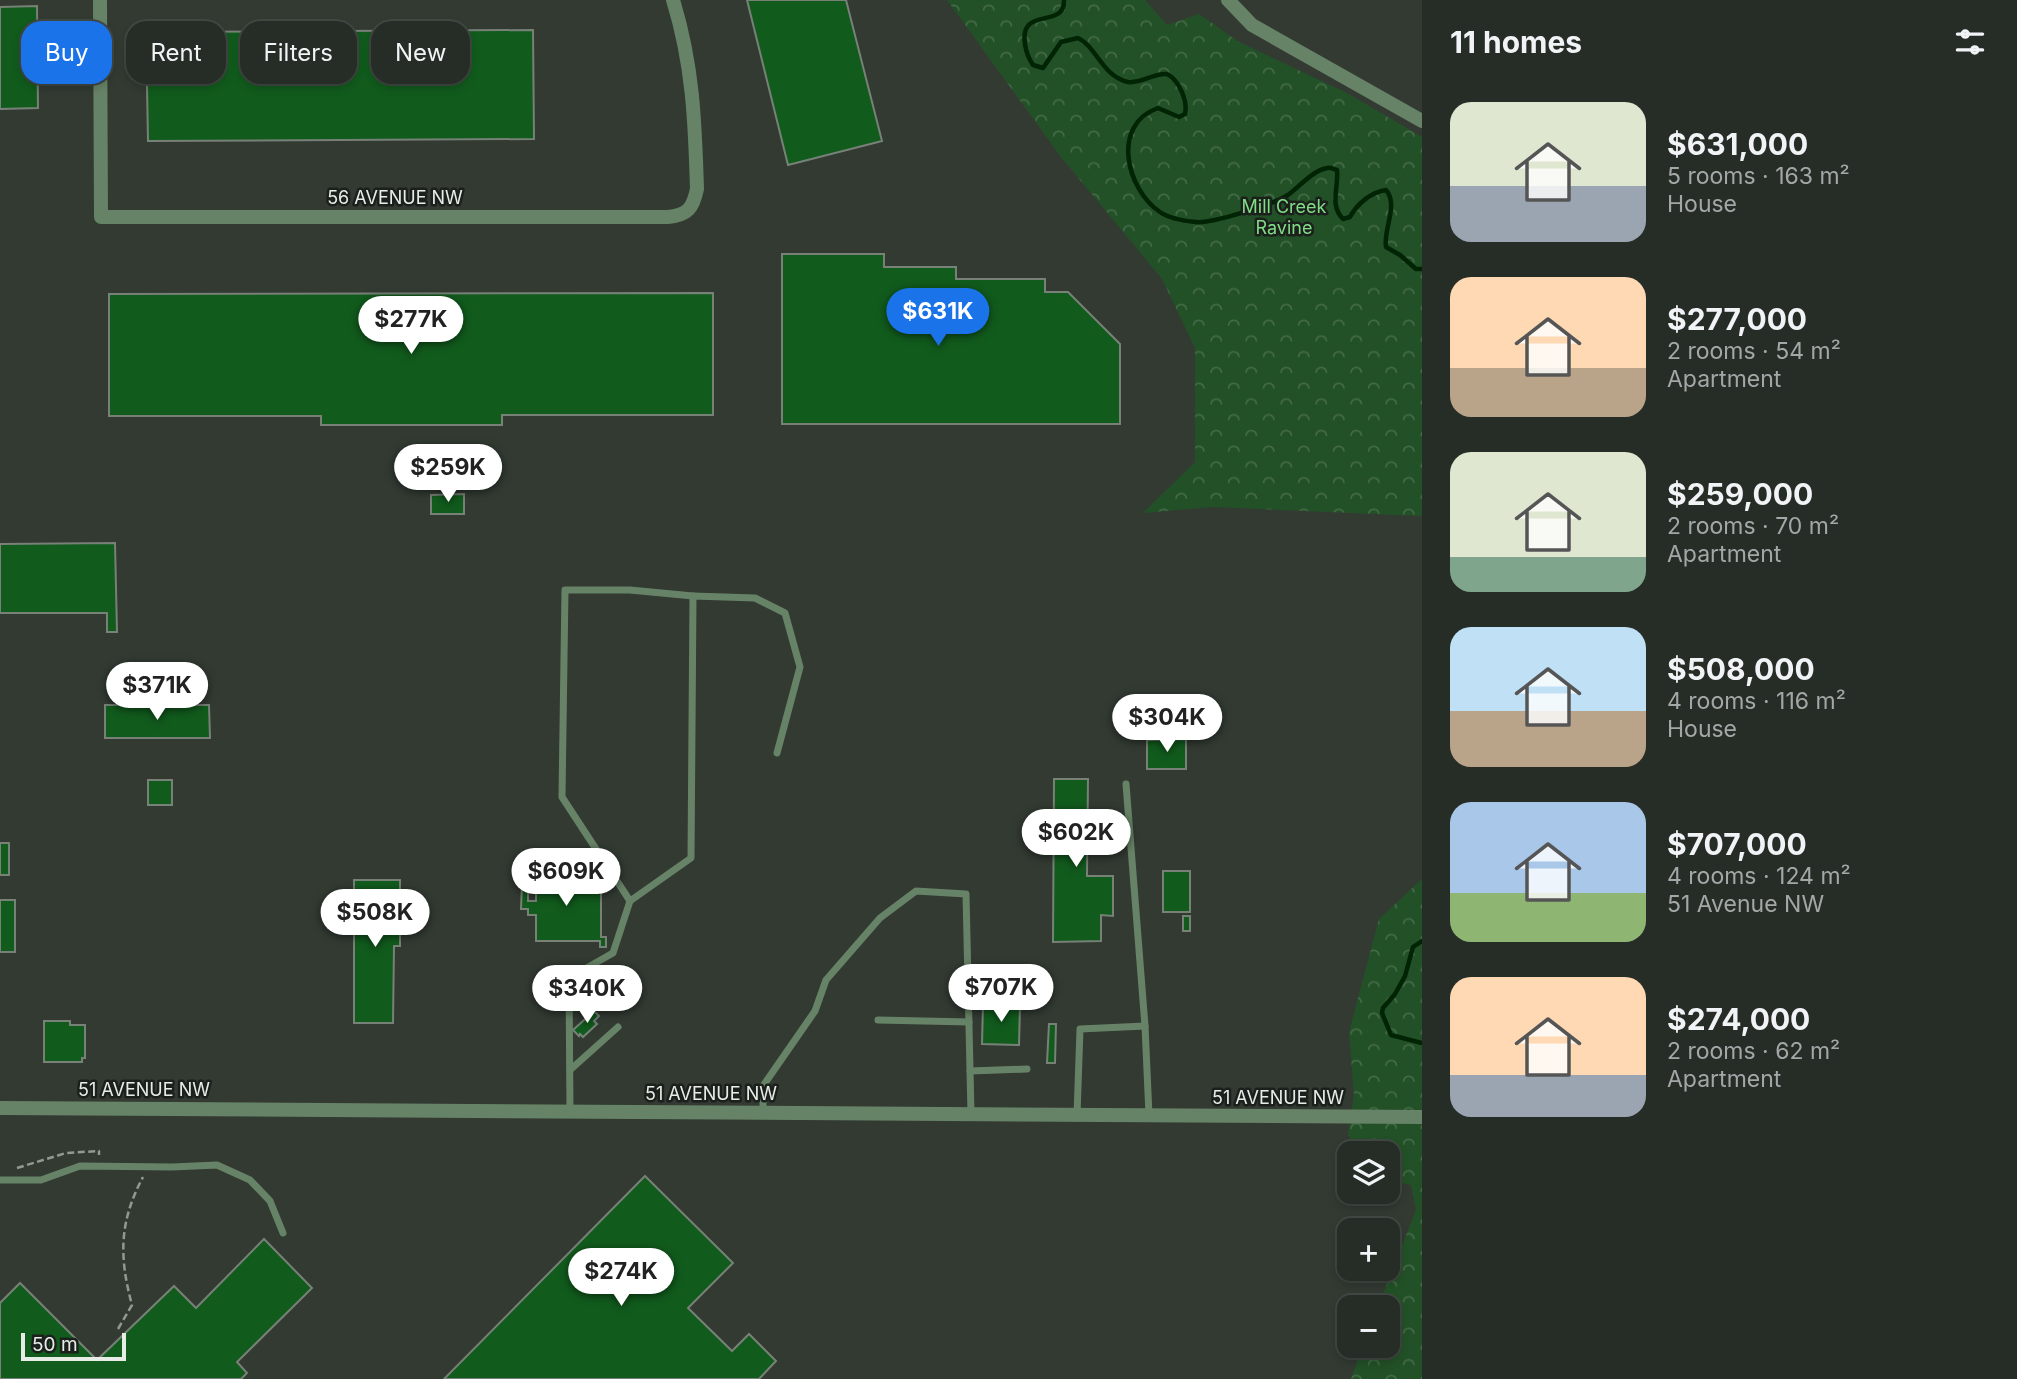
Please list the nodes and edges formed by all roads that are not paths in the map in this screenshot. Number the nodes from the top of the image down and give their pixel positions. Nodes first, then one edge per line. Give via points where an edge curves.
1 (100, 0) edge
2 (673, 0) edge
3 (1227, 0) edge
4 (1422, 121) edge
5 (693, 596) junction
6 (777, 753) dead end
7 (1126, 784) dead end
8 (630, 901) junction
9 (968, 976) junction
10 (1016, 985) dead end
11 (878, 1020) dead end
12 (969, 1022) junction
13 (1145, 1026) junction
14 (618, 1027) dead end
15 (1027, 1069) dead end
16 (570, 1070) junction
17 (970, 1071) junction
18 (0, 1108) edge
19 (570, 1111) junction
20 (763, 1112) junction
21 (971, 1114) junction
22 (1077, 1115) junction
23 (1149, 1115) junction
24 (1422, 1117) edge
25 (0, 1180) edge
26 (283, 1233) dead end

1 - 2 street, 56 AVENUE NW via 101,217 668,217 689,212 697,189 690,69
3 - 4 street via 1252,25
5 - 6 lane via 755,598 785,613 800,667
5 - 8 lane via 691,858
5 - 8 lane via 565,590 562,797
7 - 13 lane
8 - 16 lane via 613,953 569,978
9 - 10 lane via 994,976
9 - 12 lane
9 - 20 lane via 966,894 916,891 880,918 826,980 815,1011 763,1086
11 - 12 lane
12 - 17 lane
13 - 22 lane via 1080,1029
13 - 23 lane
14 - 16 lane
15 - 17 lane
16 - 19 lane
17 - 21 lane
18 - 19 street, 51 AVENUE NW
19 - 20 street, 51 AVENUE NW
20 - 21 street, 51 AVENUE NW
21 - 22 street, 51 AVENUE NW
22 - 23 street, 51 AVENUE NW
23 - 24 street, 51 AVENUE NW
25 - 26 lane via 41,1180 80,1166 218,1165 250,1180 270,1201

